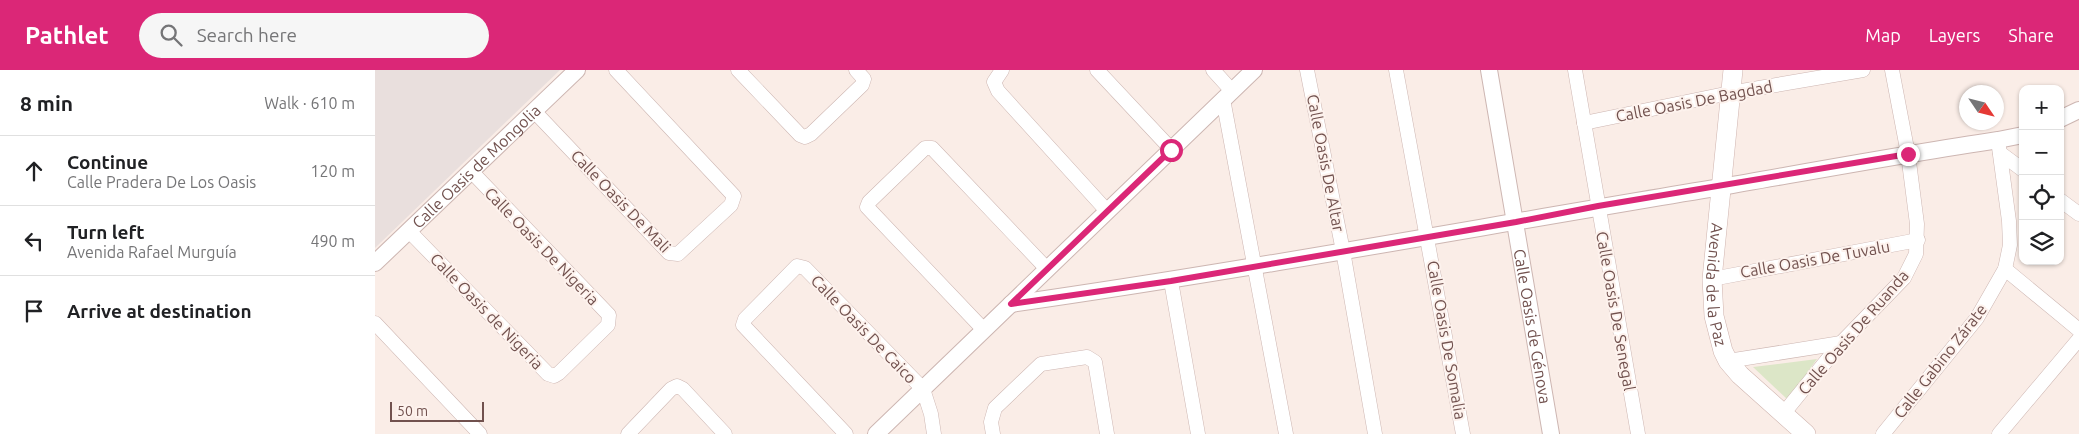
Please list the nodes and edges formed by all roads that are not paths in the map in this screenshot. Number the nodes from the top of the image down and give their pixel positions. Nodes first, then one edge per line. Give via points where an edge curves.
1 (577, 70) edge
2 (616, 70) edge
3 (739, 70) edge
4 (856, 70) edge
5 (1002, 70) edge
6 (1097, 70) edge
7 (1213, 70) edge
8 (1254, 70) edge
9 (1307, 70) edge
10 (1396, 70) edge
11 (1489, 70) edge
12 (1575, 70) edge
13 (1733, 70) edge
14 (1863, 70) edge
15 (1892, 70) edge
16 (1730, 93) junction
17 (1228, 95) junction
18 (2079, 110) edge
19 (534, 111) junction
20 (2064, 117) edge
21 (1583, 123) junction
22 (2019, 137) edge
23 (1999, 146) junction
24 (1171, 150) junction
25 (1908, 154) junction
26 (2019, 166) edge
27 (471, 171) junction
28 (1721, 186) junction
29 (2064, 203) edge
30 (1598, 206) junction
31 (1107, 212) junction
32 (2079, 214) edge
33 (1516, 222) junction
34 (409, 231) junction
35 (1428, 237) junction
36 (1918, 240) junction
37 (1343, 251) junction
38 (375, 263) edge
39 (1255, 267) junction
40 (1047, 269) junction
41 (2005, 269) junction
42 (1712, 278) junction
43 (1171, 281) junction
44 (1011, 304) junction
45 (610, 322) joint
46 (375, 323) edge
47 (984, 330) junction
48 (2079, 330) edge
49 (2079, 339) edge
50 (1841, 343) junction
51 (1728, 361) junction
52 (923, 389) junction
53 (1783, 414) junction
54 (480, 434) edge
55 (628, 434) edge
56 (725, 434) edge
57 (846, 434) edge
58 (877, 434) edge
59 (934, 434) edge
60 (993, 434) edge
61 (1107, 434) edge
62 (1199, 434) edge
63 (1285, 434) edge
64 (1375, 434) edge
65 (1463, 434) edge
66 (1551, 434) edge
67 (1637, 434) edge
68 (1806, 434) edge
69 (1883, 434) edge
70 (1999, 434) edge

1 - 19 street, Calle Oasis de Mongolia
2 - 19 street, Calle Oasis De Mali via 734,196 731,204 678,254 669,253
3 - 4 street via 800,135 805,136 811,134 862,84 864,79
5 - 31 street via 994,82 998,91
6 - 24 street
7 - 17 street
8 - 17 street
9 - 37 street, Calle Oasis De Altar
10 - 35 street, Calle Oasis De Somalia
11 - 33 street, Calle Oasis de Génova
12 - 21 street, Calle Oasis De Senegal
13 - 16 main road, Avenida de la Paz
14 - 16 street, Calle Oasis De Bagdad
15 - 25 street, Calle Oasis De Ruanda
16 - 21 street, Calle Oasis De Bagdad
16 - 28 main road, Avenida de la Paz
17 - 24 street
17 - 39 street
18 - 20 street
19 - 27 street, Calle Oasis de Mongolia
21 - 30 street, Calle Oasis De Senegal
22 - 23 street
23 - 25 street
23 - 26 street
23 - 41 street, Calle Gabino Zárate via 2010,245
24 - 31 street
25 - 28 street
25 - 36 street, Calle Oasis De Ruanda
27 - 34 street, Calle Oasis de Mongolia
27 - 45 street, Calle Oasis De Nigeria via 609,315
28 - 30 street
28 - 42 main road, Avenida de la Paz
29 - 32 street
30 - 33 street
30 - 67 street, Calle Oasis De Senegal
31 - 40 street
33 - 35 street
33 - 66 street, Calle Oasis de Génova
34 - 38 street, Calle Oasis de Mongolia
34 - 45 street, Calle Oasis de Nigeria via 551,376 559,373
35 - 37 street
35 - 65 street, Calle Oasis De Somalia
36 - 42 street, Calle Oasis De Tuvalu
36 - 50 street, Calle Oasis De Ruanda via 1916,254 1904,278
37 - 39 street
37 - 64 street, Calle Oasis De Altar
39 - 43 street
39 - 63 street
40 - 44 street
40 - 47 street via 932,148 925,148 869,202 867,207
41 - 48 street
41 - 69 street, Calle Gabino Zárate via 1977,318
42 - 51 main road, Avenida de la Paz via 1713,316
43 - 44 street
43 - 62 street
44 - 47 street
46 - 54 street
47 - 52 street
49 - 70 street
50 - 51 street
50 - 53 street, Calle Oasis De Ruanda
51 - 53 main road, Avenida de la Paz
52 - 57 street, Calle Oasis De Caico via 805,268 797,266 745,319 743,325
52 - 58 street
52 - 59 street
53 - 68 main road, Avenida de la Paz
55 - 56 street via 677,386
60 - 61 street via 991,422 995,408 1034,370 1048,362 1087,357 1095,362

